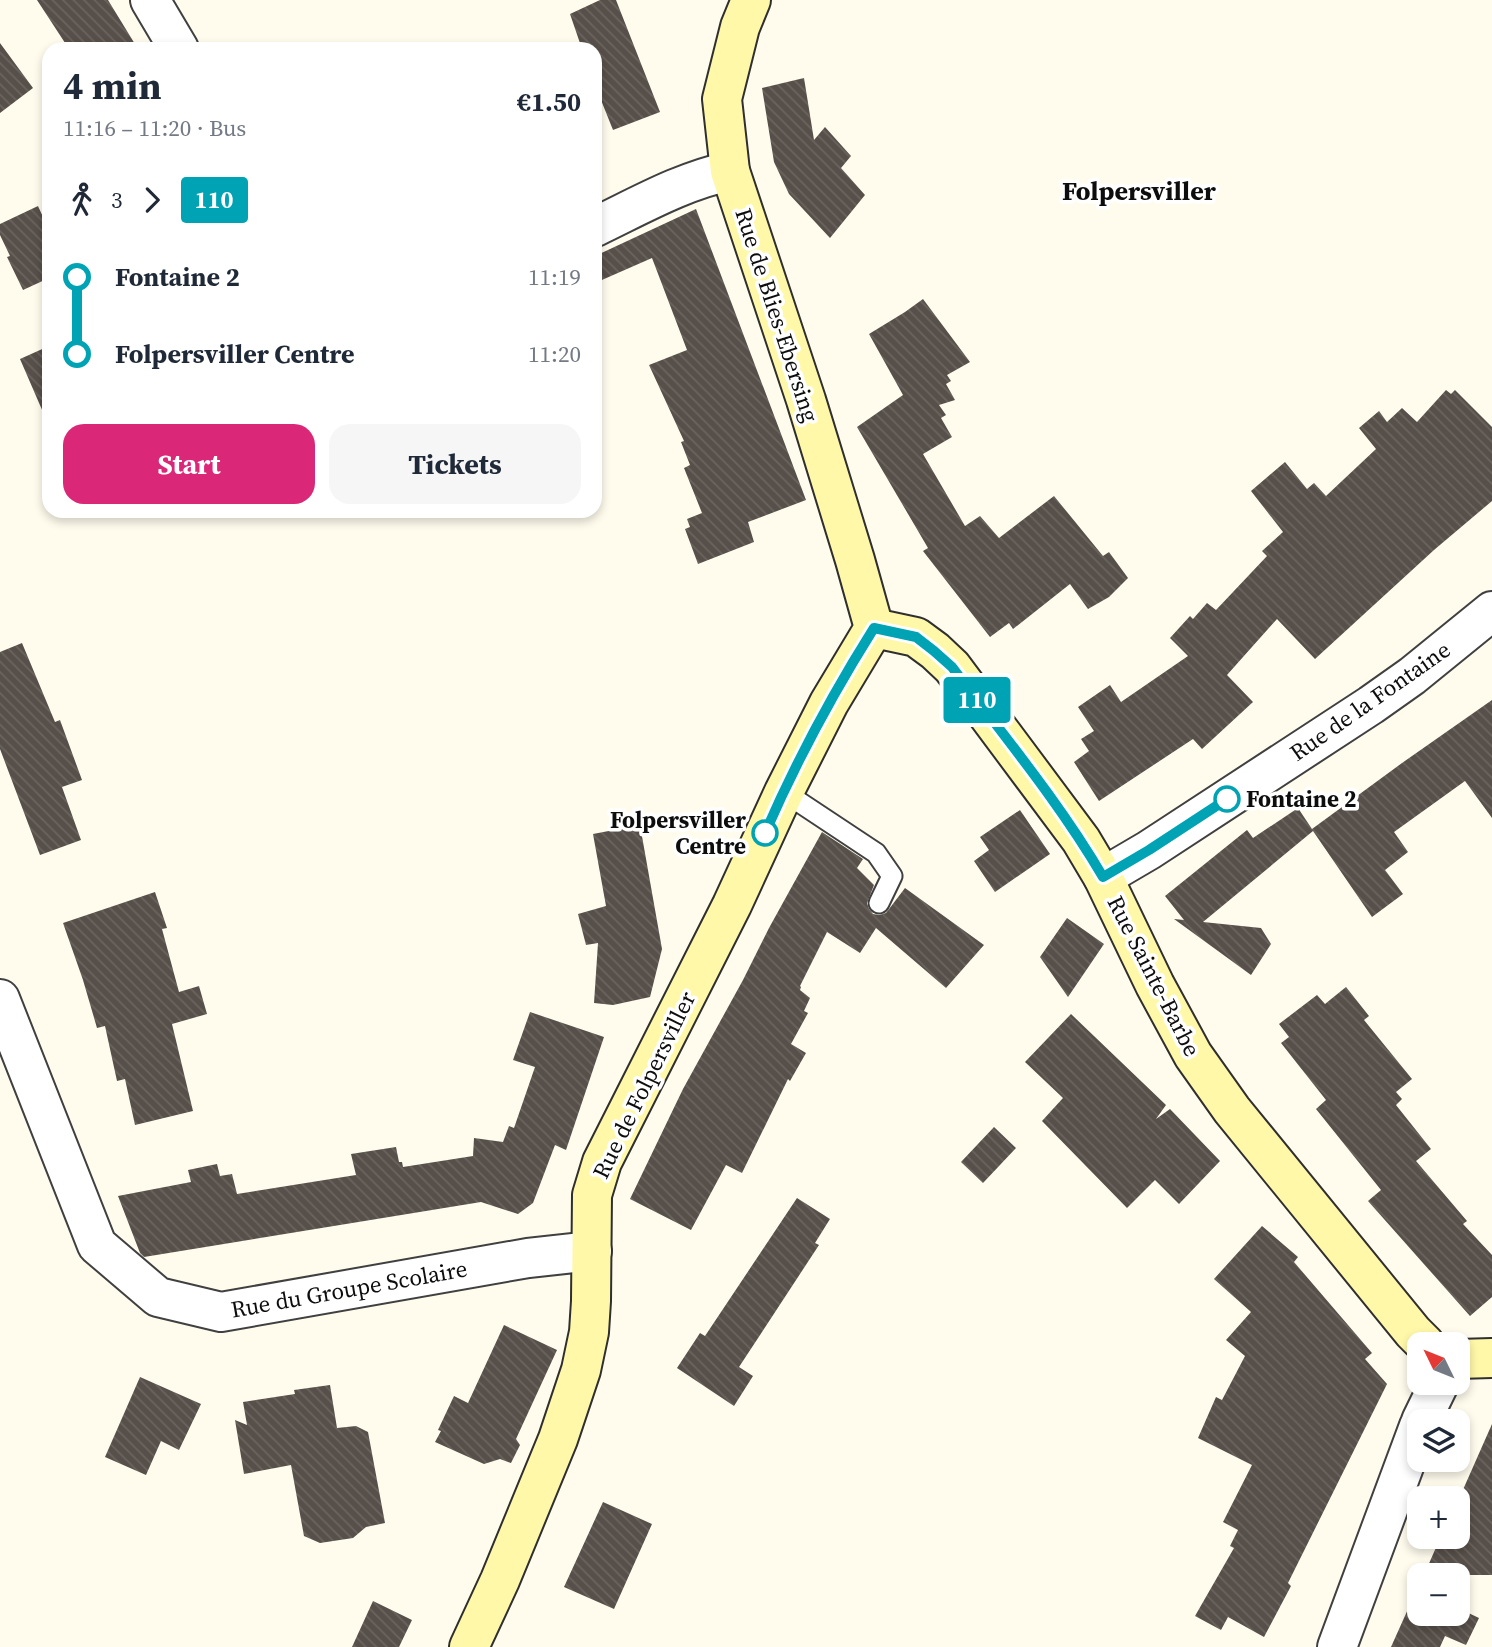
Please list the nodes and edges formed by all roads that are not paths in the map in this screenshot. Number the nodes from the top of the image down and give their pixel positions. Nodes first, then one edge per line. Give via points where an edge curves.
1 (150, 0) edge
2 (751, 0) edge
3 (175, 42) edge
4 (730, 171) junction
5 (602, 224) edge
6 (1492, 611) edge
7 (874, 628) junction
8 (784, 792) junction
9 (1103, 877) junction
10 (879, 903) dead end
11 (0, 999) edge
12 (592, 1251) junction
13 (1413, 1332) edge
14 (1470, 1359) edge
15 (1492, 1359) edge
16 (1407, 1458) edge
17 (469, 1647) edge
18 (1336, 1647) edge

1 - 3 street
2 - 4 street, Rue de Blies-Ebersing via 722,99
4 - 5 street via 710,175
4 - 7 street, Rue de Blies-Ebersing via 806,400
6 - 9 street, Rue de la Fontaine via 1371,705
7 - 8 street, Rue de Folpersviller
7 - 9 street, Rue Sainte-Barbe via 916,637 952,667 1059,808
8 - 10 lane via 876,853 892,876
8 - 12 street, Rue de Folpersviller via 602,1162 592,1195
9 - 13 street, Rue Sainte-Barbe via 1193,1055 1232,1110
11 - 12 street, Rue du Groupe Scolaire via 97,1245 158,1297 221,1312
12 - 17 street, Rue de Folpersviller via 589,1332 581,1370 558,1439
14 - 15 street
16 - 18 street

